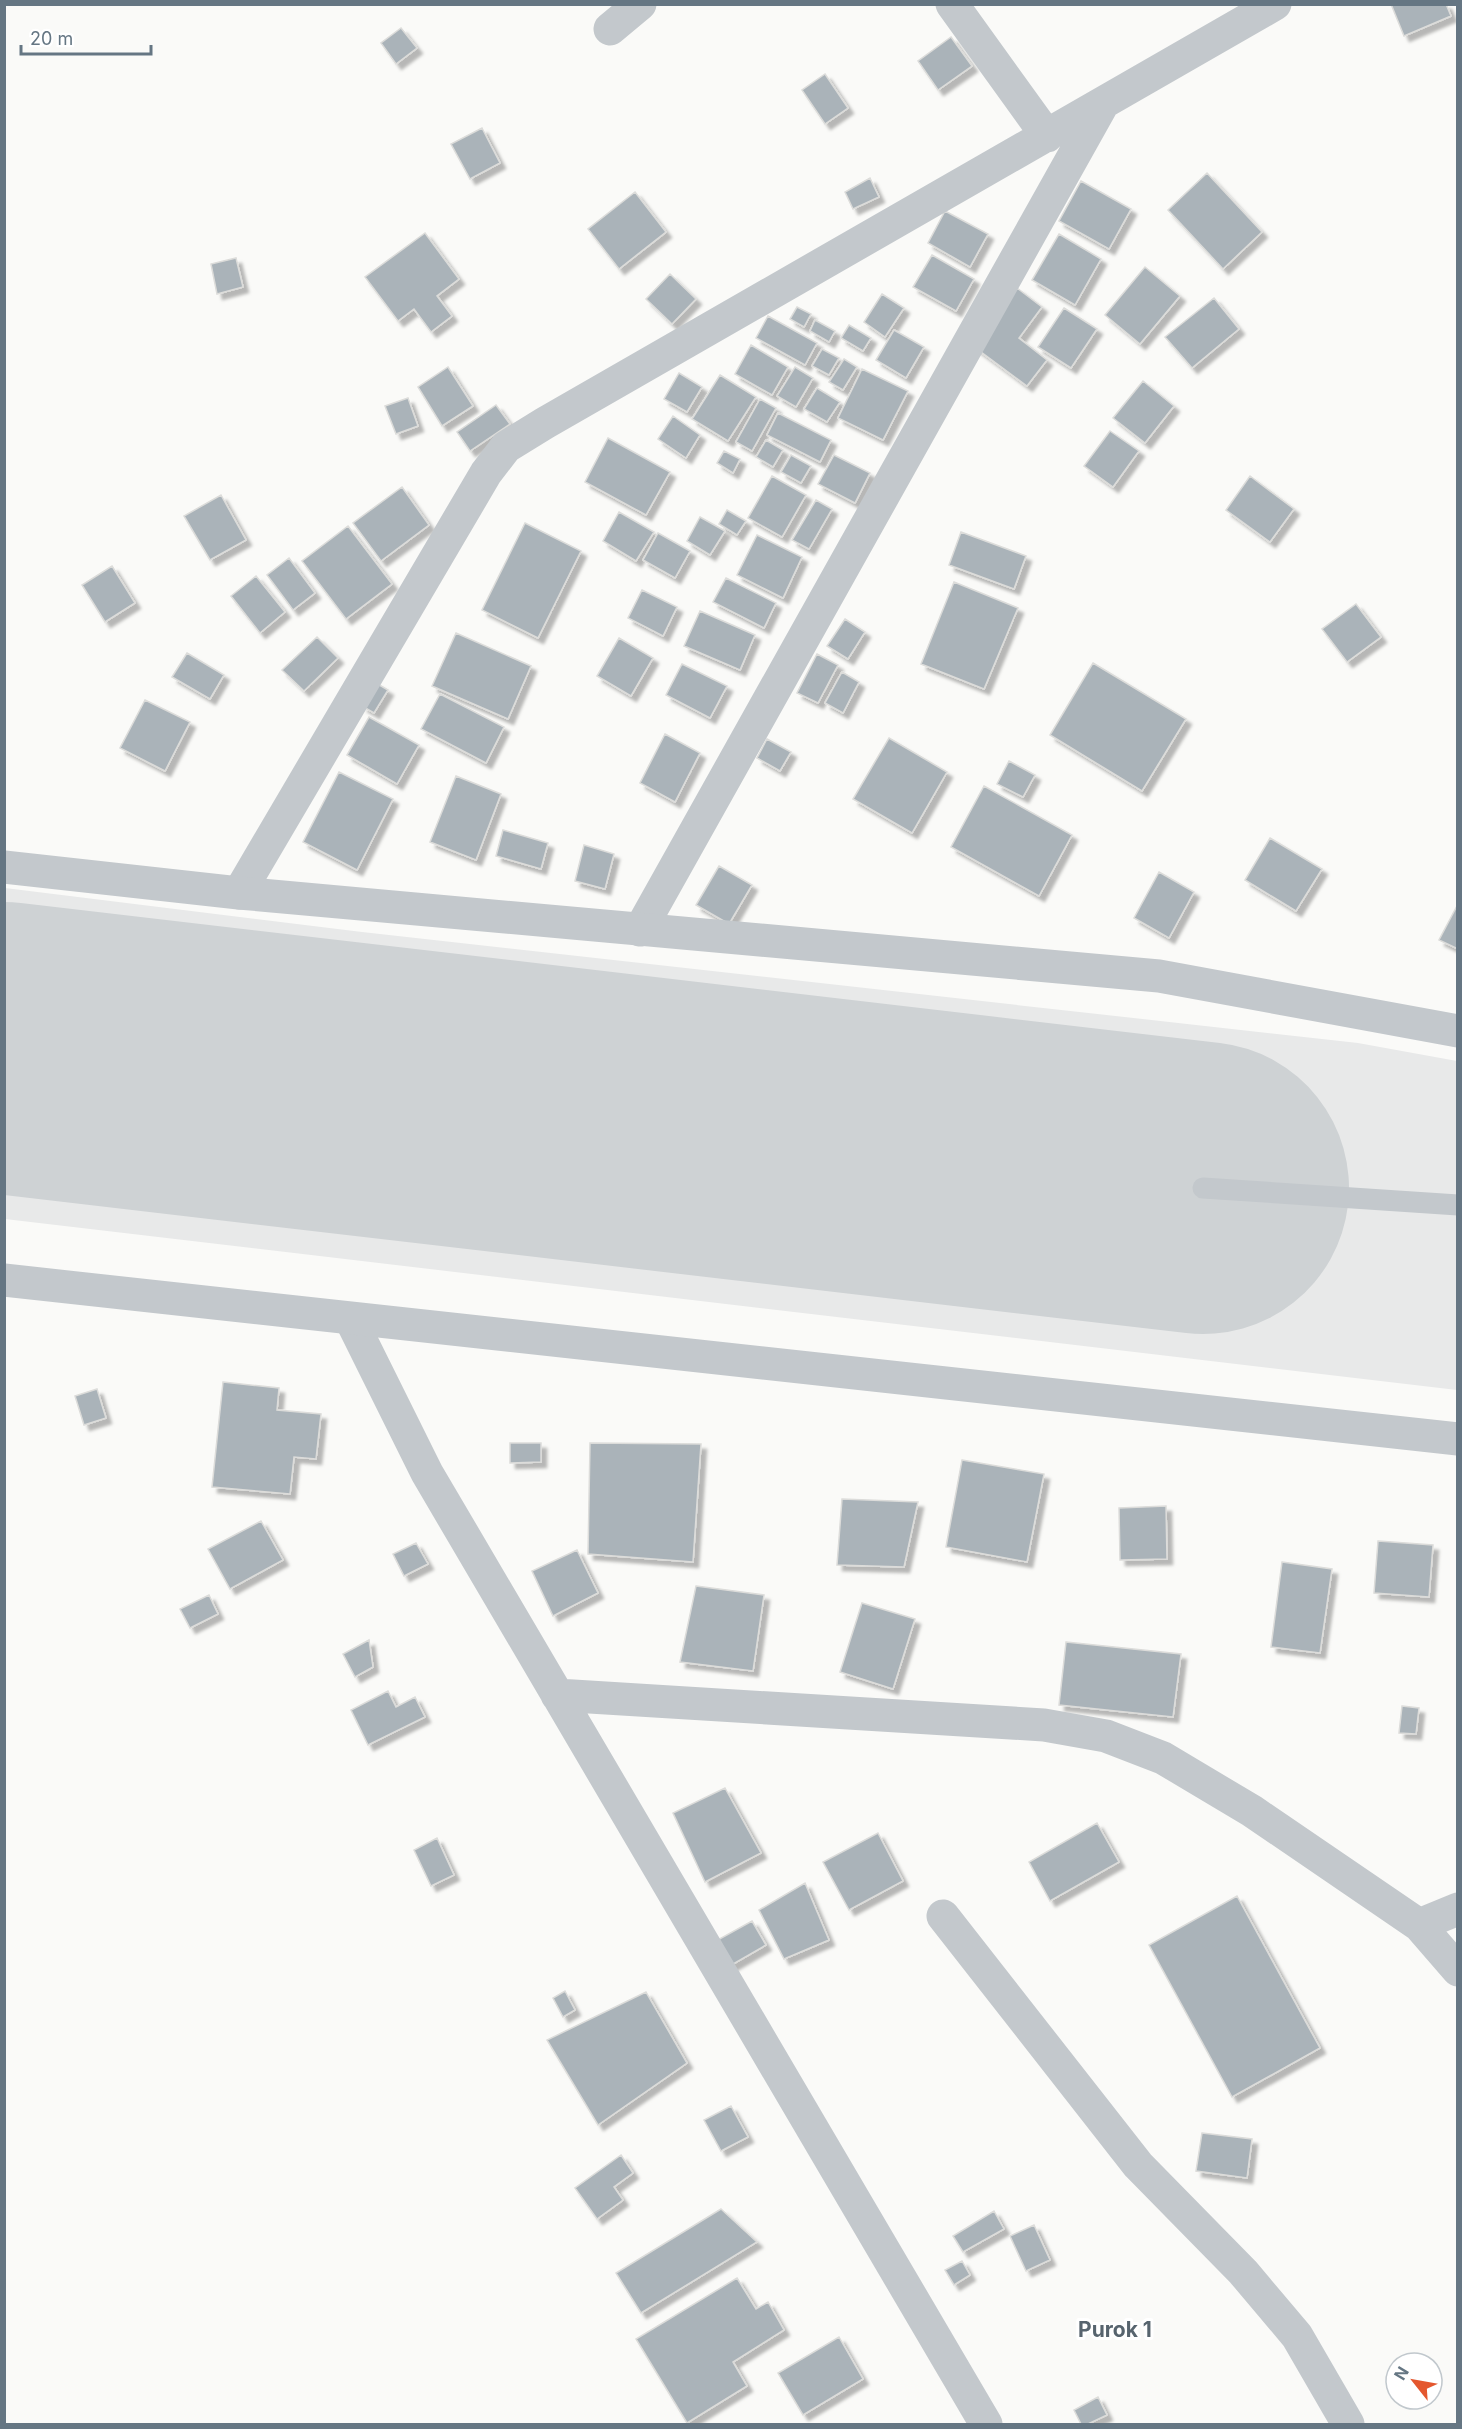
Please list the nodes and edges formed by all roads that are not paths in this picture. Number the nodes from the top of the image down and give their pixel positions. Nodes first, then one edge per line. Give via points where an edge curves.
1 (640, 4) edge
2 (952, 4) edge
3 (1275, 4) edge
4 (610, 29) dead end
5 (1101, 106) junction
6 (1047, 136) junction
7 (4, 867) edge
8 (238, 893) junction
9 (640, 930) junction
10 (1458, 1031) edge
11 (1203, 1188) dead end
12 (1458, 1205) edge
13 (4, 1280) edge
14 (351, 1320) junction
15 (1458, 1439) edge
16 (557, 1695) junction
17 (1458, 1909) edge
18 (943, 1916) dead end
19 (1419, 1925) junction
20 (1458, 1970) edge
21 (986, 2424) edge
22 (1348, 2424) edge

1 - 4 street
2 - 6 street
3 - 5 street
5 - 6 street
5 - 9 street
6 - 8 street via 506,447 480,483
7 - 8 street
8 - 9 street
9 - 10 street via 1159,976
11 - 12 lane
13 - 14 street
14 - 15 street
14 - 16 street via 427,1473
16 - 19 street via 1044,1725 1106,1736 1163,1758 1252,1811
16 - 21 street
17 - 19 street
18 - 22 street via 1138,2165 1243,2272 1297,2336
19 - 20 street

